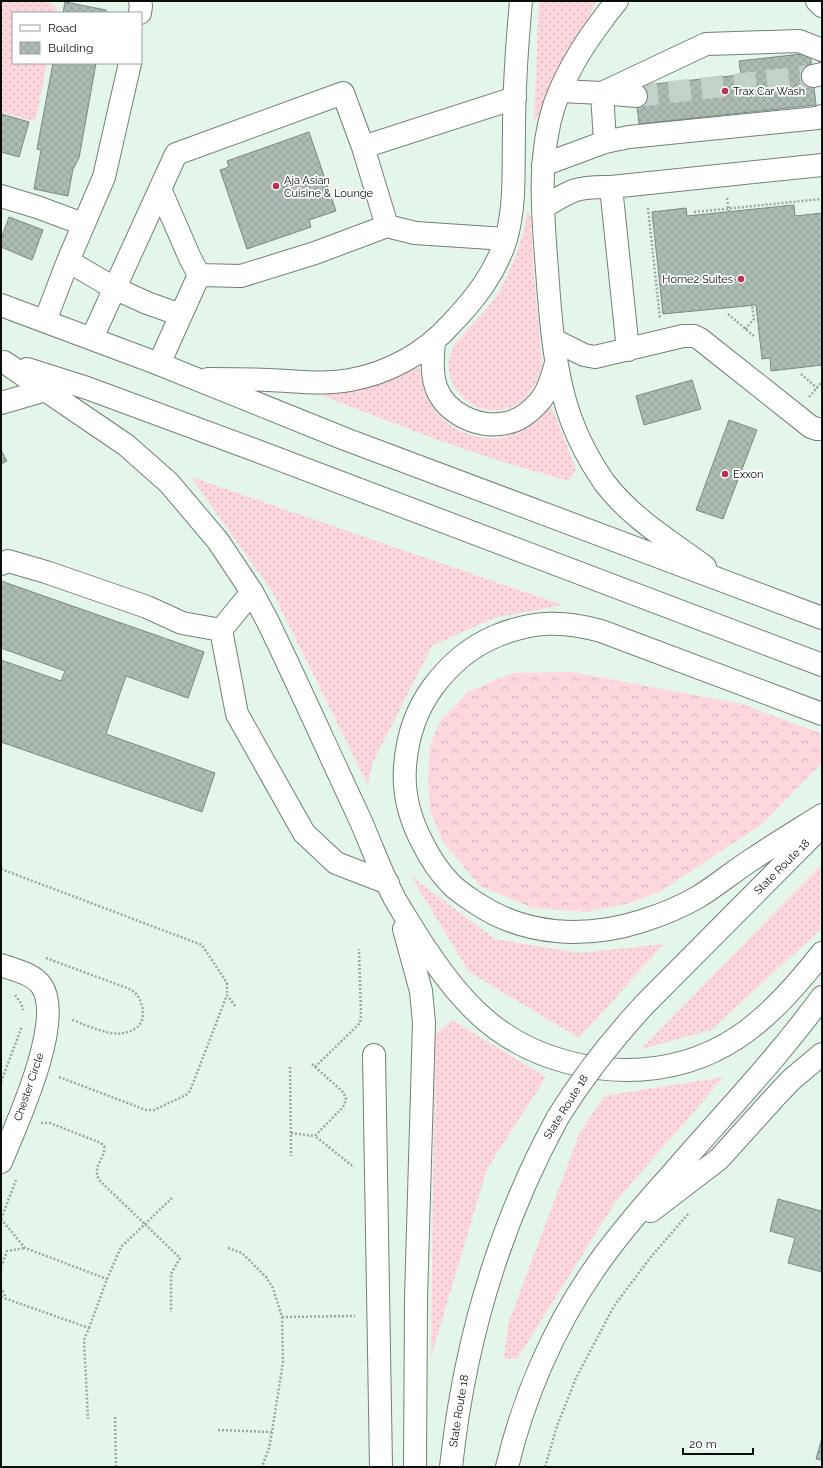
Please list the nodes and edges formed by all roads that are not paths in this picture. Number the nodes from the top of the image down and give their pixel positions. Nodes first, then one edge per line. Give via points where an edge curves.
1 (140, 1) edge
2 (521, 1) edge
3 (617, 1) edge
4 (817, 1) edge
5 (822, 6) edge
6 (140, 12) edge
7 (822, 50) edge
8 (130, 64) edge
9 (561, 91) junction
10 (602, 93) junction
11 (636, 96) tunnel mouth
12 (515, 98) junction
13 (822, 116) edge
14 (604, 142) junction
15 (363, 147) junction
16 (543, 165) junction
17 (822, 165) edge
18 (611, 187) junction
19 (160, 189) junction
20 (1, 196) edge
21 (544, 208) junction
22 (83, 224) junction
23 (387, 226) junction
24 (506, 239) junction
25 (68, 261) junction
26 (199, 275) junction
27 (114, 288) junction
28 (1, 305) edge
29 (181, 315) junction
30 (45, 321) junction
31 (92, 338) junction
32 (554, 340) junction
33 (434, 341) junction
34 (628, 350) junction
35 (3, 361) edge
36 (159, 364) junction
37 (556, 364) junction
38 (195, 379) junction
39 (46, 390) junction
40 (1, 403) edge
41 (822, 429) edge
42 (1, 564) edge
43 (725, 582) junction
44 (252, 592) junction
45 (822, 618) edge
46 (221, 630) junction
47 (822, 665) edge
48 (822, 714) edge
49 (822, 815) edge
50 (822, 826) edge
51 (392, 892) junction
52 (822, 953) edge
53 (1, 965) edge
54 (822, 997) edge
55 (822, 1054) edge
56 (374, 1055) dead end
57 (1, 1162) edge
58 (617, 1238) junction
59 (381, 1467) edge
60 (416, 1467) edge
61 (450, 1467) edge
62 (506, 1467) edge

1 - 6 main road
2 - 12 main road
3 - 9 main road via 589,39
4 - 5 main road
7 - 10 main road via 799,41 706,44
8 - 22 main road via 104,177
9 - 10 main road
9 - 16 main road via 548,128
10 - 11 main road
10 - 14 main road
12 - 15 main road
12 - 24 main road via 513,200
13 - 14 main road via 629,137
14 - 16 main road
15 - 19 main road via 343,92 176,154
15 - 23 main road
16 - 21 main road
17 - 18 main road
18 - 21 main road via 592,186 568,192
18 - 34 main road
19 - 26 main road
19 - 27 main road
20 - 22 main road
21 - 32 main road via 548,292
22 - 25 main road
23 - 24 main road via 415,233
23 - 26 main road via 315,253 240,276
24 - 33 main road via 497,262 481,289
25 - 27 main road
25 - 30 main road
26 - 29 main road
27 - 29 main road
27 - 31 main road
28 - 30 main road
29 - 36 main road
30 - 31 main road
31 - 36 main road
32 - 34 main road via 584,356 595,357
32 - 37 main road
33 - 37 main road via 433,372 440,396 462,416 487,425 512,422 534,408 546,392
33 - 38 main road via 393,366 351,380 314,383
34 - 41 main road via 683,336 694,336 811,427
35 - 39 main road
35 - 47 main road via 87,388 252,449
36 - 38 main road
37 - 43 main road via 574,427 604,481 634,514
38 - 43 main road via 345,439
39 - 40 main road
39 - 44 main road via 126,445 169,483 218,541
42 - 46 main road via 8,561 46,572 147,607 182,623
43 - 45 main road
44 - 46 main road
44 - 51 main road via 285,656
46 - 51 main road via 237,714 304,833 336,863
48 - 49 main road via 601,631 568,624 537,625 504,633 474,647 438,679 427,694 412,726 404,780 406,798 418,835 427,853 450,883 498,916 554,932 599,930 640,922 660,915 699,896
50 - 61 main road, State Route 18, bridge via 614,1038 558,1117 524,1185 494,1263 464,1379
51 - 52 main road via 441,972 482,1018 530,1049 563,1061 600,1068 654,1069 689,1062 720,1048 750,1030 764,1018
51 - 60 main road via 417,973 424,1006 416,1298
53 - 57 main road, Chester Circle via 32,976 41,985 47,997 49,1012 41,1059
54 - 58 main road via 782,1048
55 - 58 main road via 786,1086 719,1159
56 - 59 main road
58 - 62 main road via 585,1283 553,1340 530,1392

